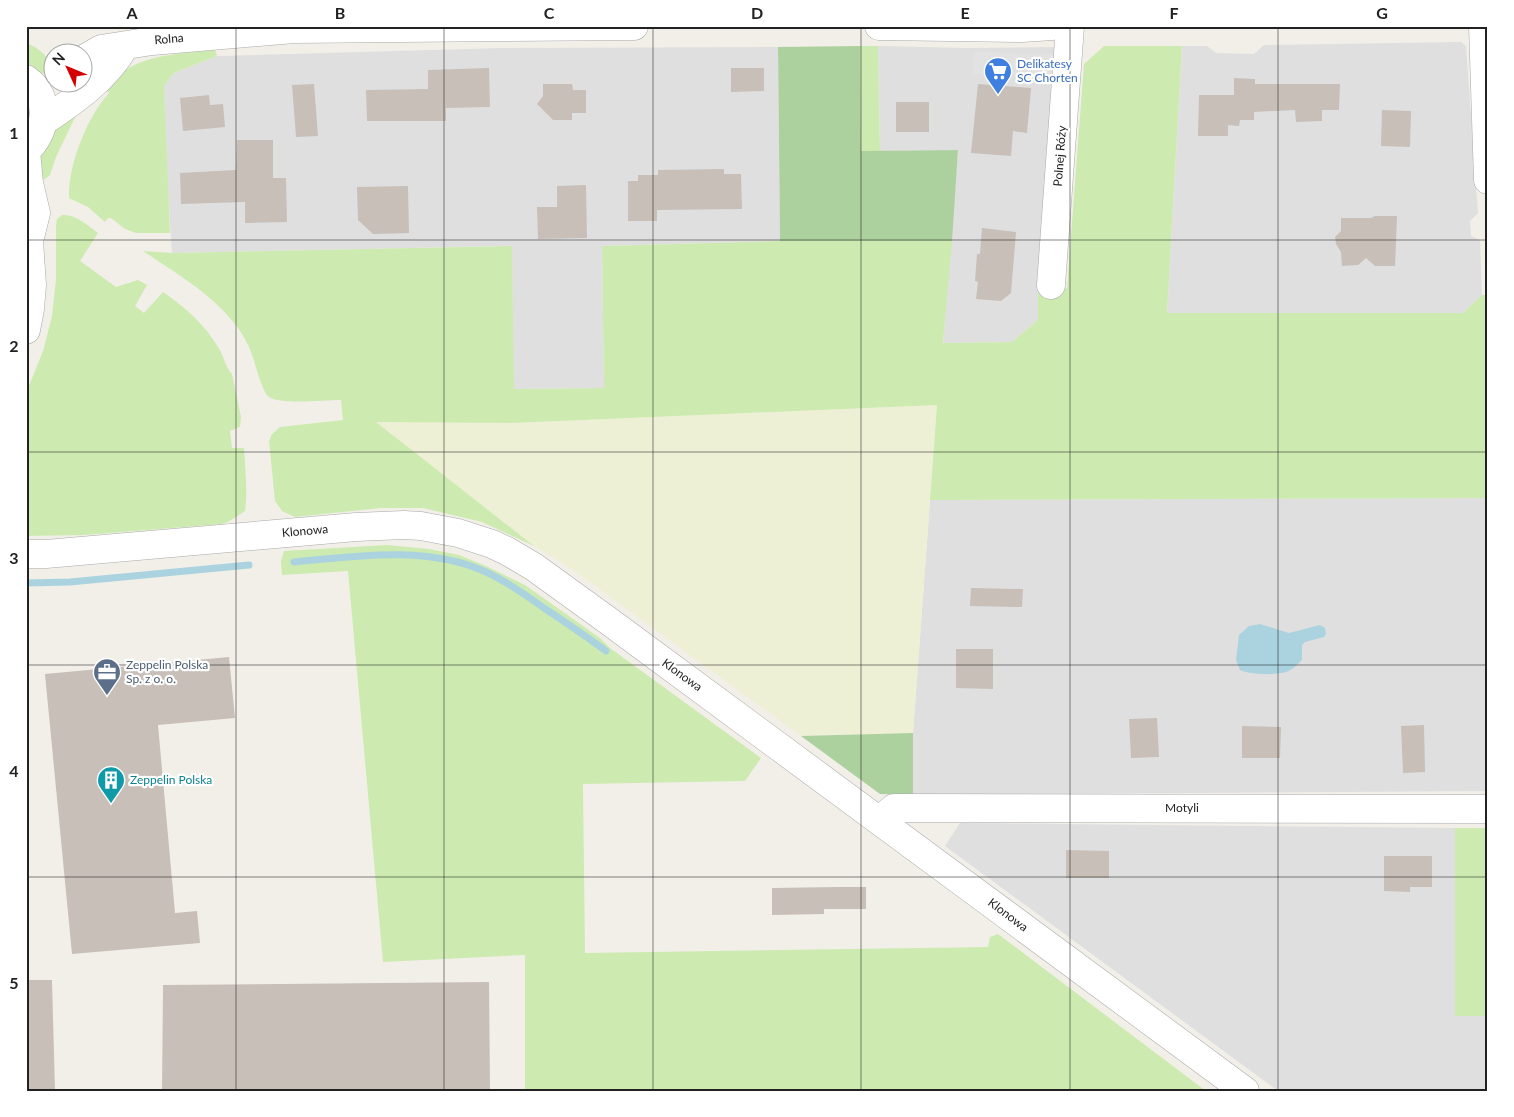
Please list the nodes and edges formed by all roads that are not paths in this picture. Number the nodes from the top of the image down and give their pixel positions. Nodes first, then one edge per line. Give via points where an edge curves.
1 (634, 26) edge
2 (879, 26) edge
3 (1052, 26) edge
4 (1070, 26) edge
5 (1482, 26) edge
6 (125, 46) junction
7 (92, 54) edge
8 (38, 83) edge
9 (44, 121) junction
10 (26, 151) edge
11 (1488, 180) edge
12 (28, 240) edge
13 (1051, 285) dead end
14 (26, 330) edge
15 (26, 554) edge
16 (1488, 808) edge
17 (880, 820) junction
18 (1245, 1091) edge

1 - 6 street, Rolna via 294,29
2 - 3 street
4 - 13 street, Polnej Róży
5 - 11 street
6 - 7 street, Rolna via 100,49
6 - 9 street via 116,63 80,97
8 - 9 street
9 - 10 street via 40,135
10 - 12 street via 36,213
12 - 14 street via 32,284
15 - 17 street, Klonowa via 404,525 439,528 468,536 492,544 534,567
16 - 17 street, Motyli via 894,808
17 - 18 street, Klonowa

